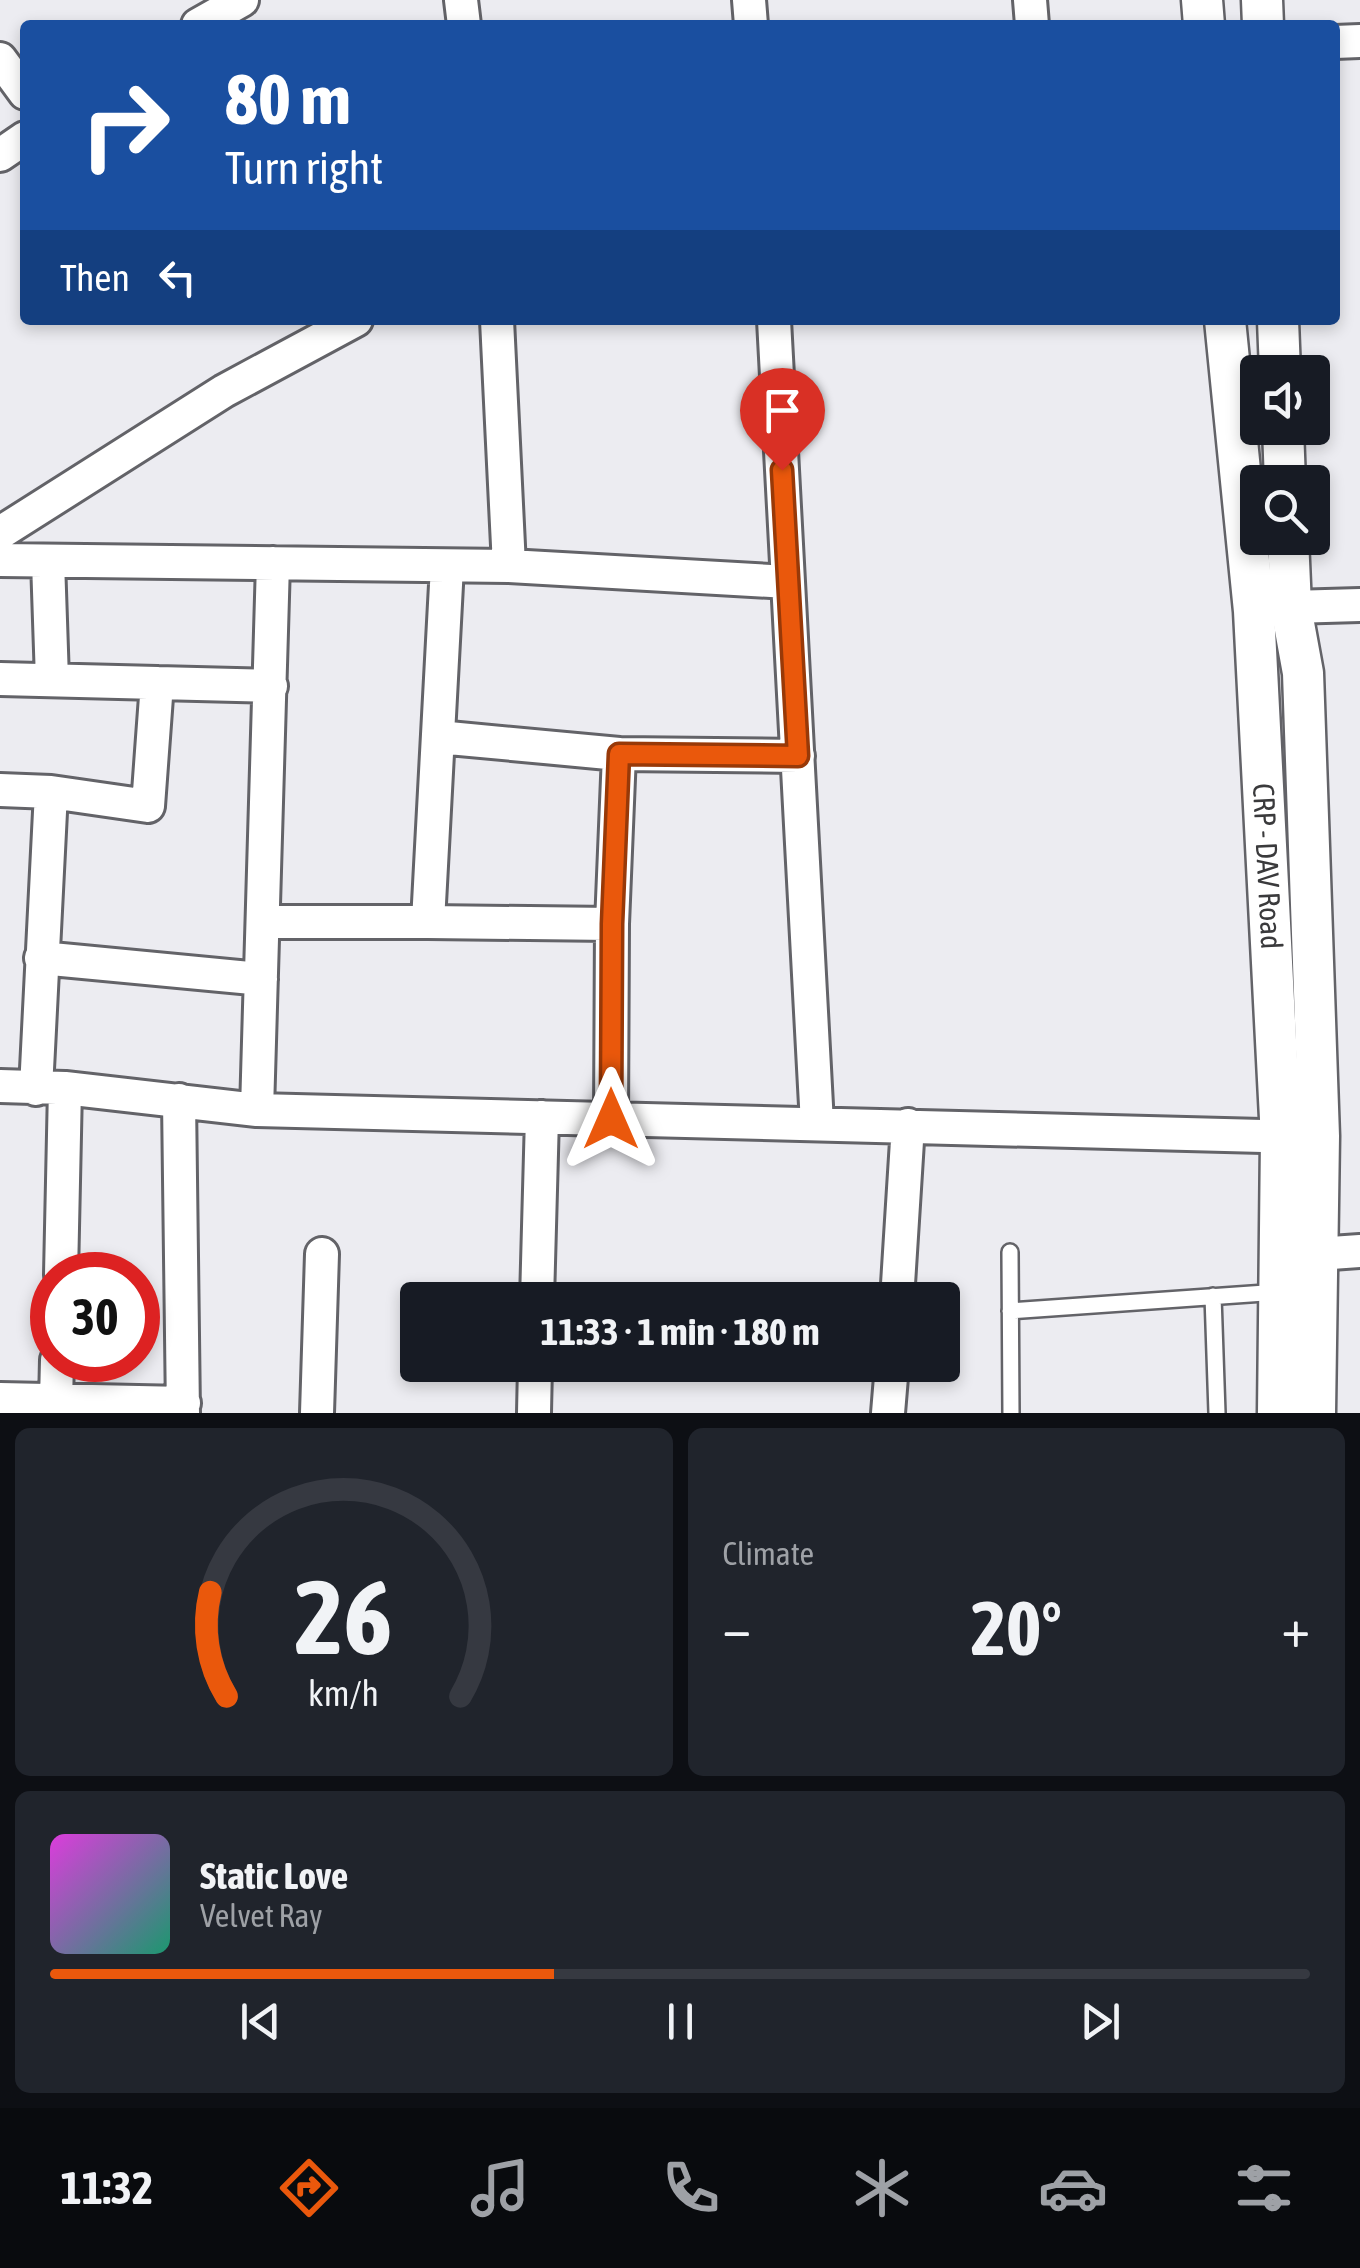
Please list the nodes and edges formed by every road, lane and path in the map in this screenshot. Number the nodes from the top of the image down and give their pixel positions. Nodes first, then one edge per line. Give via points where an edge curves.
1 (242, 0) edge
2 (207, 20) edge
3 (0, 59) edge
4 (20, 86) edge
5 (347, 325) edge
6 (497, 325) edge
7 (774, 325) edge
8 (1225, 325) edge
9 (1278, 325) edge
10 (1279, 355) edge
11 (0, 533) edge
12 (1289, 555) edge
13 (0, 560) edge
14 (48, 561) junction
15 (272, 563) junction
16 (447, 566) junction
17 (509, 566) junction
18 (788, 582) junction
19 (1360, 605) edge
20 (1291, 607) junction
21 (0, 679) edge
22 (52, 680) junction
23 (158, 683) junction
24 (271, 686) junction
25 (438, 737) junction
26 (619, 754) junction
27 (798, 756) junction
28 (0, 790) edge
29 (50, 792) junction
30 (262, 922) junction
31 (428, 922) junction
32 (612, 924) junction
33 (41, 958) junction
34 (261, 979) junction
35 (0, 1086) edge
36 (51, 1088) junction
37 (180, 1100) junction
38 (257, 1110) junction
39 (542, 1117) junction
40 (611, 1119) junction
41 (817, 1124) junction
42 (908, 1125) junction
43 (1300, 1137) junction
44 (1360, 1251) edge
45 (60, 1252) edge
46 (1010, 1252) dead end
47 (322, 1254) dead end
48 (1317, 1254) junction
49 (537, 1282) edge
50 (898, 1282) edge
51 (1280, 1292) junction
52 (1213, 1296) junction
53 (1010, 1311) junction
54 (57, 1382) edge
55 (535, 1382) edge
56 (891, 1382) edge
57 (0, 1399) edge
58 (56, 1402) junction
59 (184, 1408) edge
60 (317, 1413) edge
61 (534, 1413) edge
62 (888, 1413) edge
63 (1010, 1413) edge
64 (1217, 1413) edge
65 (1278, 1413) edge
66 (1315, 1413) edge

1 - 2 street
3 - 4 street
5 - 11 street via 224,391
6 - 17 street
7 - 18 street
8 - 43 street, CRP - DAV Road
9 - 10 street
12 - 20 street, CRP - DAV Road
13 - 14 street
14 - 15 street
14 - 22 street
15 - 16 street
15 - 24 street
16 - 17 street
16 - 25 street
17 - 18 street
18 - 27 street
19 - 20 street
20 - 43 street, CRP - DAV Road via 1302,673
21 - 22 street
22 - 23 street
23 - 24 street
23 - 29 street via 148,806
24 - 30 street
25 - 26 street
25 - 31 street
26 - 27 street
26 - 32 street
27 - 41 street
28 - 29 street
29 - 33 street
30 - 31 street
30 - 34 street
31 - 32 street
32 - 40 street
33 - 34 street
33 - 36 street
34 - 38 street
35 - 36 street
36 - 37 street
36 - 45 street
37 - 38 street
37 - 59 street
38 - 39 street
39 - 40 street
39 - 49 street
40 - 41 street
41 - 42 street
42 - 43 street
42 - 50 street
43 - 48 street, CRP - DAV Road
43 - 51 street, CRP - DAV Road
44 - 48 street
46 - 53 lane
47 - 60 street
48 - 66 street, CRP - DAV Road
51 - 52 lane
51 - 65 street, CRP - DAV Road
52 - 53 lane
52 - 64 lane
53 - 63 lane
54 - 58 street
55 - 61 street
56 - 62 street
57 - 58 street
58 - 59 street

